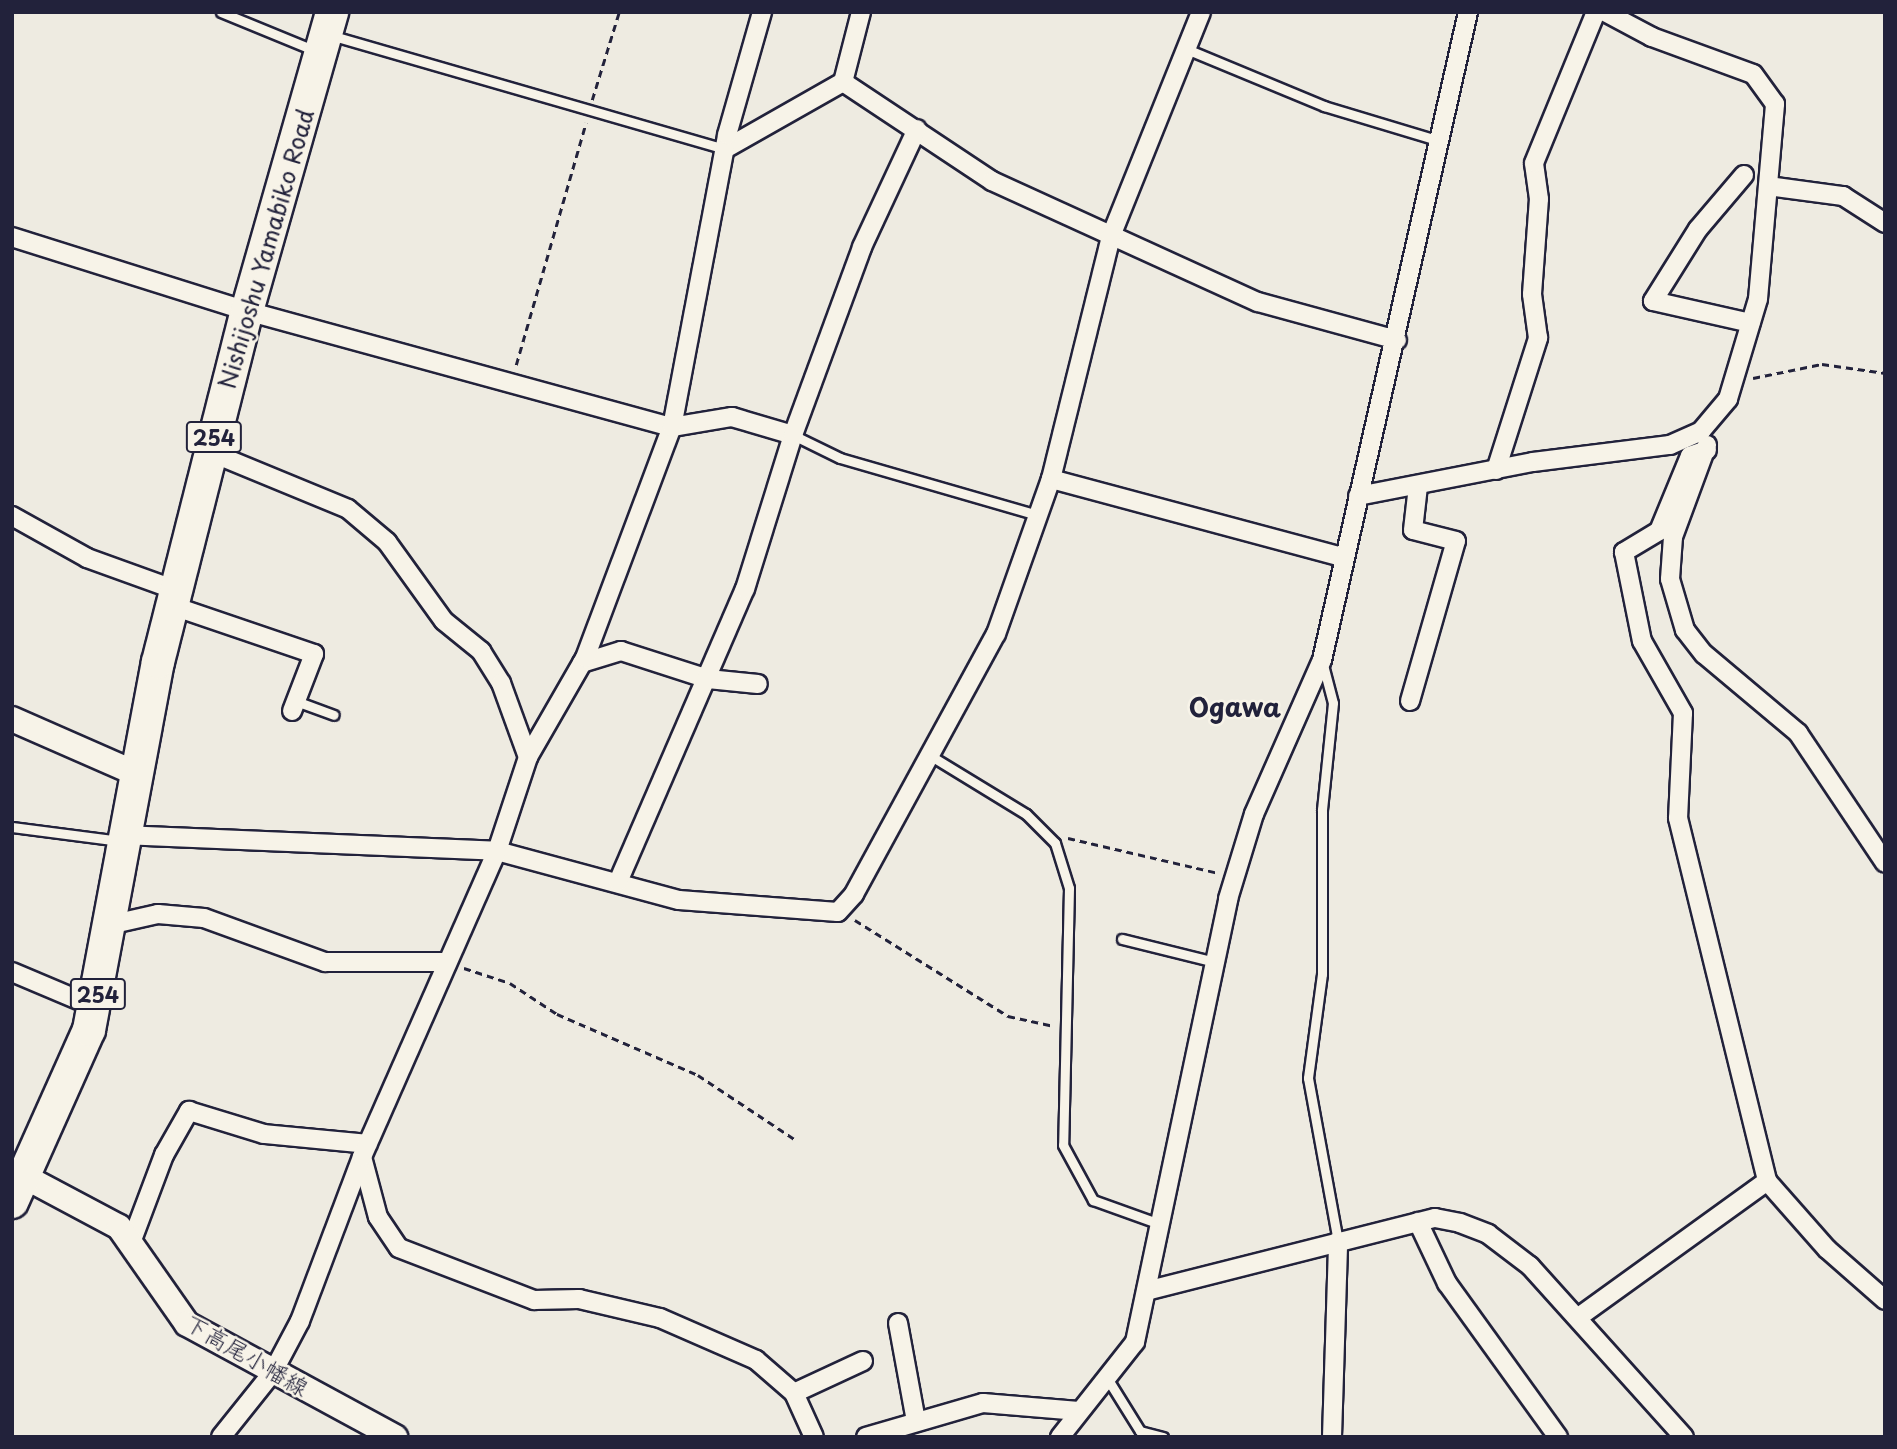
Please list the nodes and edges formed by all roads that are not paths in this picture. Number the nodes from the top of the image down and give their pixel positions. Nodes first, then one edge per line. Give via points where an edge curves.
1 (221, 12) edge
2 (762, 12) edge
3 (861, 12) edge
4 (1201, 12) edge
5 (1468, 12) edge
6 (1596, 12) edge
7 (1605, 12) edge
8 (326, 33) edge
9 (1183, 47) junction
10 (843, 82) junction
11 (917, 130) junction
12 (1440, 141) junction
13 (725, 149) junction
14 (1744, 175) dead end
15 (1768, 186) junction
16 (1885, 223) edge
17 (1111, 236) junction
18 (12, 237) edge
19 (247, 311) junction
20 (1751, 323) junction
21 (1397, 340) junction
22 (1711, 420) junction
23 (672, 428) junction
24 (793, 435) junction
25 (1707, 450) junction
26 (210, 452) junction
27 (1496, 470) junction
28 (1051, 479) junction
29 (1418, 486) junction
30 (1358, 496) junction
31 (1037, 515) junction
32 (12, 516) edge
33 (1342, 557) junction
34 (175, 598) junction
35 (1322, 660) junction
36 (582, 663) junction
37 (708, 679) junction
38 (758, 684) dead end
39 (1410, 701) dead end
40 (294, 706) joint
41 (334, 715) dead end
42 (12, 719) edge
43 (931, 756) junction
44 (528, 757) junction
45 (133, 772) junction
46 (12, 827) edge
47 (122, 838) junction
48 (497, 850) junction
49 (1885, 863) edge
50 (618, 882) junction
51 (109, 925) junction
52 (1122, 939) dead end
53 (447, 962) junction
54 (1215, 962) junction
55 (12, 972) edge
56 (95, 1007) junction
57 (365, 1151) junction
58 (1767, 1181) junction
59 (17, 1183) edge
60 (1418, 1222) junction
61 (1157, 1223) junction
62 (132, 1240) junction
63 (1338, 1241) junction
64 (1146, 1292) junction
65 (1885, 1300) edge
66 (1580, 1316) junction
67 (898, 1323) dead end
68 (863, 1361) dead end
69 (273, 1372) junction
70 (1107, 1378) junction
71 (794, 1393) junction
72 (1079, 1411) junction
73 (916, 1421) junction
74 (221, 1437) edge
75 (395, 1437) edge
76 (814, 1437) edge
77 (866, 1437) edge
78 (1060, 1437) edge
79 (1163, 1437) edge
80 (1332, 1437) edge
81 (1558, 1437) edge
82 (1684, 1437) edge

1 - 8 lane
2 - 13 street
3 - 10 street
4 - 9 street
5 - 12 street
6 - 27 street via 1534,163 1539,200 1532,294 1538,338
7 - 15 street via 1652,37 1753,74 1768,87 1775,104
8 - 13 lane
8 - 19 highway, Nishijoshu Yamabiko Road / 254
9 - 12 lane via 1324,106
9 - 17 street
10 - 11 street
10 - 13 street
11 - 17 street via 992,181
11 - 24 street via 862,247
12 - 21 street
13 - 23 street
14 - 20 street via 1698,229 1653,301
15 - 16 street via 1843,196
15 - 20 street
17 - 21 street via 1258,302
17 - 28 street
18 - 19 street
19 - 23 street
19 - 26 highway, Nishijoshu Yamabiko Road / 254
20 - 22 street via 1733,385
21 - 30 street
22 - 25 street
22 - 27 street via 1670,445
23 - 24 street via 732,417
23 - 36 street
24 - 31 lane via 840,458
24 - 37 street via 745,589
25 - 49 street via 1672,537 1670,579 1685,630 1704,654 1798,733
25 - 58 street via 1690,456 1659,531 1624,552 1642,640 1683,713 1678,818
26 - 34 highway, Nishijoshu Yamabiko Road / 254
26 - 44 street via 348,509 387,542 444,621 488,662 520,724
27 - 29 street
28 - 31 street
28 - 33 street
29 - 30 street
29 - 39 street via 1413,530 1456,541
30 - 33 street
31 - 43 street via 987,656
32 - 34 street via 87,558
33 - 35 street
34 - 40 street via 314,654
34 - 45 highway, Nishijoshu Yamabiko Road / 254
35 - 54 street via 1282,741 1235,878
35 - 63 lane via 1333,703 1322,810 1322,974 1308,1078
36 - 37 street via 621,651
36 - 44 street
37 - 38 street
37 - 50 street
40 - 41 lane
42 - 45 main road
43 - 50 street via 844,907 820,912 679,900
43 - 61 lane via 1026,814 1051,837 1069,888 1063,1144 1093,1200
44 - 48 street
45 - 47 highway, 254
46 - 47 lane
47 - 48 street
47 - 51 highway, 254
48 - 50 street
48 - 53 street
51 - 53 street via 158,914 204,918 325,962
51 - 56 highway, 254
52 - 54 lane
53 - 57 street
54 - 61 street
55 - 56 street
56 - 59 highway, 254 via 80,1060
57 - 62 street via 264,1135 189,1111 164,1155
57 - 69 street
57 - 71 street via 378,1217 399,1248 534,1300 579,1299 660,1318 756,1360
58 - 65 street via 1827,1249
58 - 66 street
59 - 62 main road, 下高尾小幡線 via 101,1216
60 - 63 street
60 - 66 street via 1435,1218 1488,1234
60 - 81 street via 1447,1283
61 - 64 street
62 - 69 main road, 下高尾小幡線 via 157,1289 187,1324
63 - 64 street
63 - 80 street
64 - 70 street via 1135,1342
66 - 82 street
67 - 73 street
68 - 71 street
69 - 74 street
69 - 75 main road, 下高尾小幡線
70 - 72 street
70 - 79 lane via 1140,1431
71 - 76 street
72 - 73 street via 984,1403
72 - 78 street
73 - 77 street

